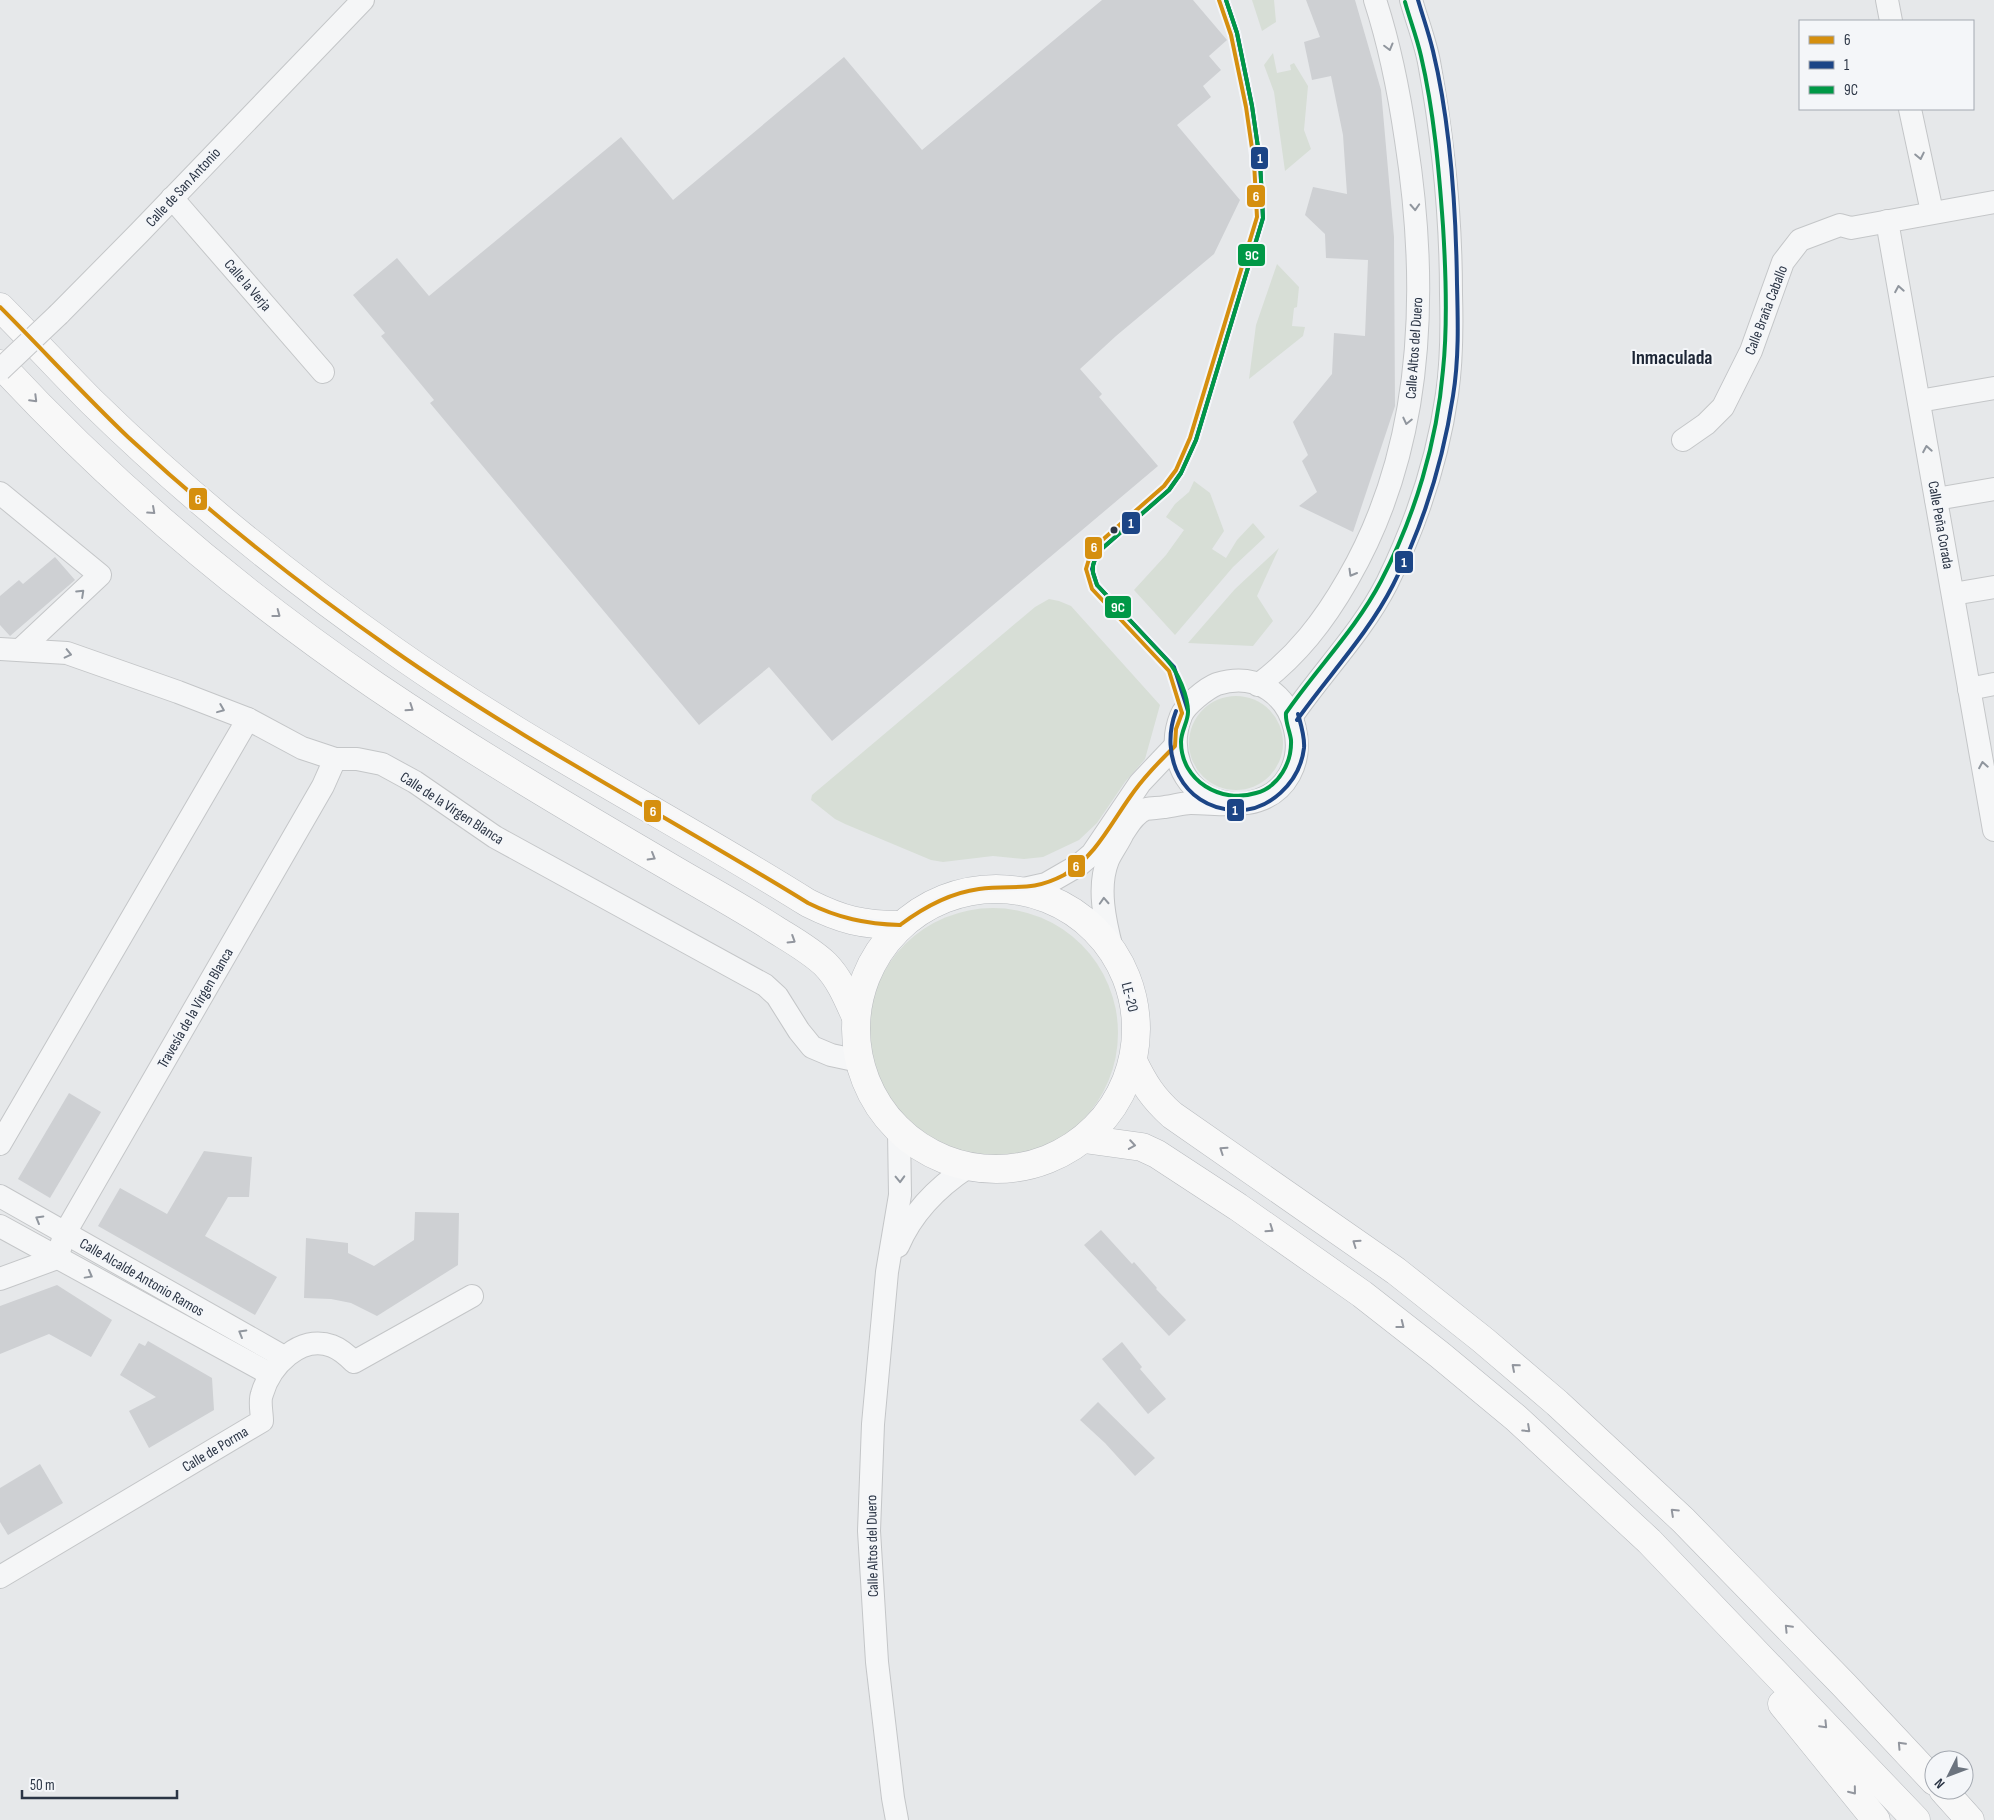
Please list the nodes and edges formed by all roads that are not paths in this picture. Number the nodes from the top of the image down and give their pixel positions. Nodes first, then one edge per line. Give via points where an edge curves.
1 (363, 0) edge
2 (1376, 0) edge
3 (1411, 0) edge
4 (1887, 0) edge
5 (1891, 20) edge
6 (1910, 110) edge
7 (172, 198) junction
8 (1994, 202) edge
9 (1932, 212) junction
10 (1888, 221) junction
11 (0, 307) edge
12 (0, 364) edge
13 (0, 370) edge
14 (323, 372) dead end
15 (1994, 388) edge
16 (1919, 401) junction
17 (1683, 440) dead end
18 (1994, 489) edge
19 (1936, 499) junction
20 (4, 503) edge
21 (1994, 588) edge
22 (1953, 594) junction
23 (10, 649) edge
24 (1994, 684) edge
25 (1258, 685) junction
26 (1969, 689) junction
27 (1292, 716) junction
28 (248, 719) junction
29 (1175, 746) junction
30 (335, 759) junction
31 (1991, 800) edge
32 (1234, 804) junction
33 (1994, 830) edge
34 (1019, 890) junction
35 (900, 925) junction
36 (1112, 949) junction
37 (856, 1015) junction
38 (859, 1061) junction
39 (1133, 1061) junction
40 (898, 1131) junction
41 (1084, 1139) junction
42 (0, 1144) edge
43 (968, 1167) junction
44 (0, 1196) edge
45 (0, 1226) edge
46 (65, 1234) junction
47 (57, 1258) junction
48 (887, 1272) junction
49 (0, 1279) edge
50 (472, 1296) dead end
51 (277, 1366) junction
52 (0, 1577) edge
53 (1729, 1627) junction
54 (1924, 1770) edge
55 (1952, 1800) edge
56 (898, 1820) edge
57 (1876, 1820) edge
58 (1916, 1820) edge
59 (1970, 1820) edge

1 - 7 street, Calle de San Antonio
2 -> 25 street, Calle Altos del Duero via 1393,61 1414,192 1419,278 1416,366 1410,411 1393,476 1359,560 1315,631 1278,670
3 - 27 street via 1429,61 1451,248 1452,354 1447,395 1439,437 1410,532 1386,584 1356,634
4 - 5 street
6 -> 9 street
7 - 13 street, Calle de San Antonio, bridge
7 - 14 street, Calle la Verja
8 - 9 street, Calle Braña Caballo
9 - 10 street, Calle Braña Caballo
16 -> 10 street, Calle Peña Corada
10 - 17 street, Calle Braña Caballo via 1852,228 1840,225 1800,240 1783,262 1751,351 1723,407
11 - 35 highway via 92,402 190,492 279,566 394,651 545,748 808,903 833,916 857,923
12 -> 37 highway, LE-20 via 65,430 164,521 293,627 447,734 810,952 838,980
15 - 16 street
19 -> 16 street, Calle Peña Corada
18 - 19 street
19 - 22 street, Calle Peña Corada
23 -> 20 street via 100,575
21 - 22 street
22 - 26 street, Calle Peña Corada
23 -> 28 street, Calle de la Virgen Blanca via 67,653
24 - 26 street
25 - 27 street via 1280,700
25 - 29 street via 1227,682 1208,687 1182,713 1176,729
31 -> 26 street, Calle Peña Corada
27 - 32 street via 1298,747 1287,777 1264,798
28 - 30 street, Calle de la Virgen Blanca via 302,748
28 - 42 street
29 - 32 street via 1187,780 1215,800
29 - 34 street via 1140,783 1092,854 1046,884
30 - 38 street, Calle de la Virgen Blanca via 382,764 415,782 495,838 765,985 812,1047
30 - 46 street, Travesía de la Virgen Blanca via 318,794
31 - 33 street, Calle Peña Corada
36 -> 32 street via 1105,920 1104,881 1108,860 1130,822 1146,809 1189,803
34 - 35 highway, LE-20 / LE-20 via 995,888 951,895 932,903
34 - 36 highway, LE-20 / LE-20 via 1071,910
35 - 37 highway, LE-20 / LE-20 via 870,966 860,990
36 - 39 highway, LE-20 / LE-20 via 1130,986 1136,1026
37 - 38 highway, LE-20 / LE-20
38 - 40 highway, LE-20 / LE-20 via 867,1087
39 - 41 highway, LE-20 / LE-20 via 1115,1104
54 -> 39 highway via 1683,1520 1557,1403 1396,1271 1172,1115 1155,1100
40 - 43 highway, LE-20 / LE-20 via 927,1151
40 -> 48 street, Calle Altos del Duero via 900,1195
41 - 43 highway, LE-20 / LE-20 via 1068,1150 1033,1165 995,1170
41 -> 53 highway via 1142,1146 1157,1154 1362,1294 1516,1418 1649,1542
43 - 48 street, Calle Altos del Duero via 948,1180 924,1205 904,1231
46 -> 44 street, Calle Alcalde Antonio Ramos
45 - 47 street, Calle Alcalde Antonio Ramos
46 - 47 street, Travesía de la Virgen Blanca
51 -> 46 street, Calle Alcalde Antonio Ramos
47 - 49 street
47 -> 51 street, Calle Alcalde Antonio Ramos
48 - 56 street, Calle Altos del Duero via 873,1424 869,1531 877,1662
50 - 51 street via 354,1362 331,1346 316,1345 300,1348
51 - 52 street, Calle de Porma via 261,1395 262,1421
53 -> 57 highway via 1796,1723
53 -> 58 highway
55 - 59 highway

